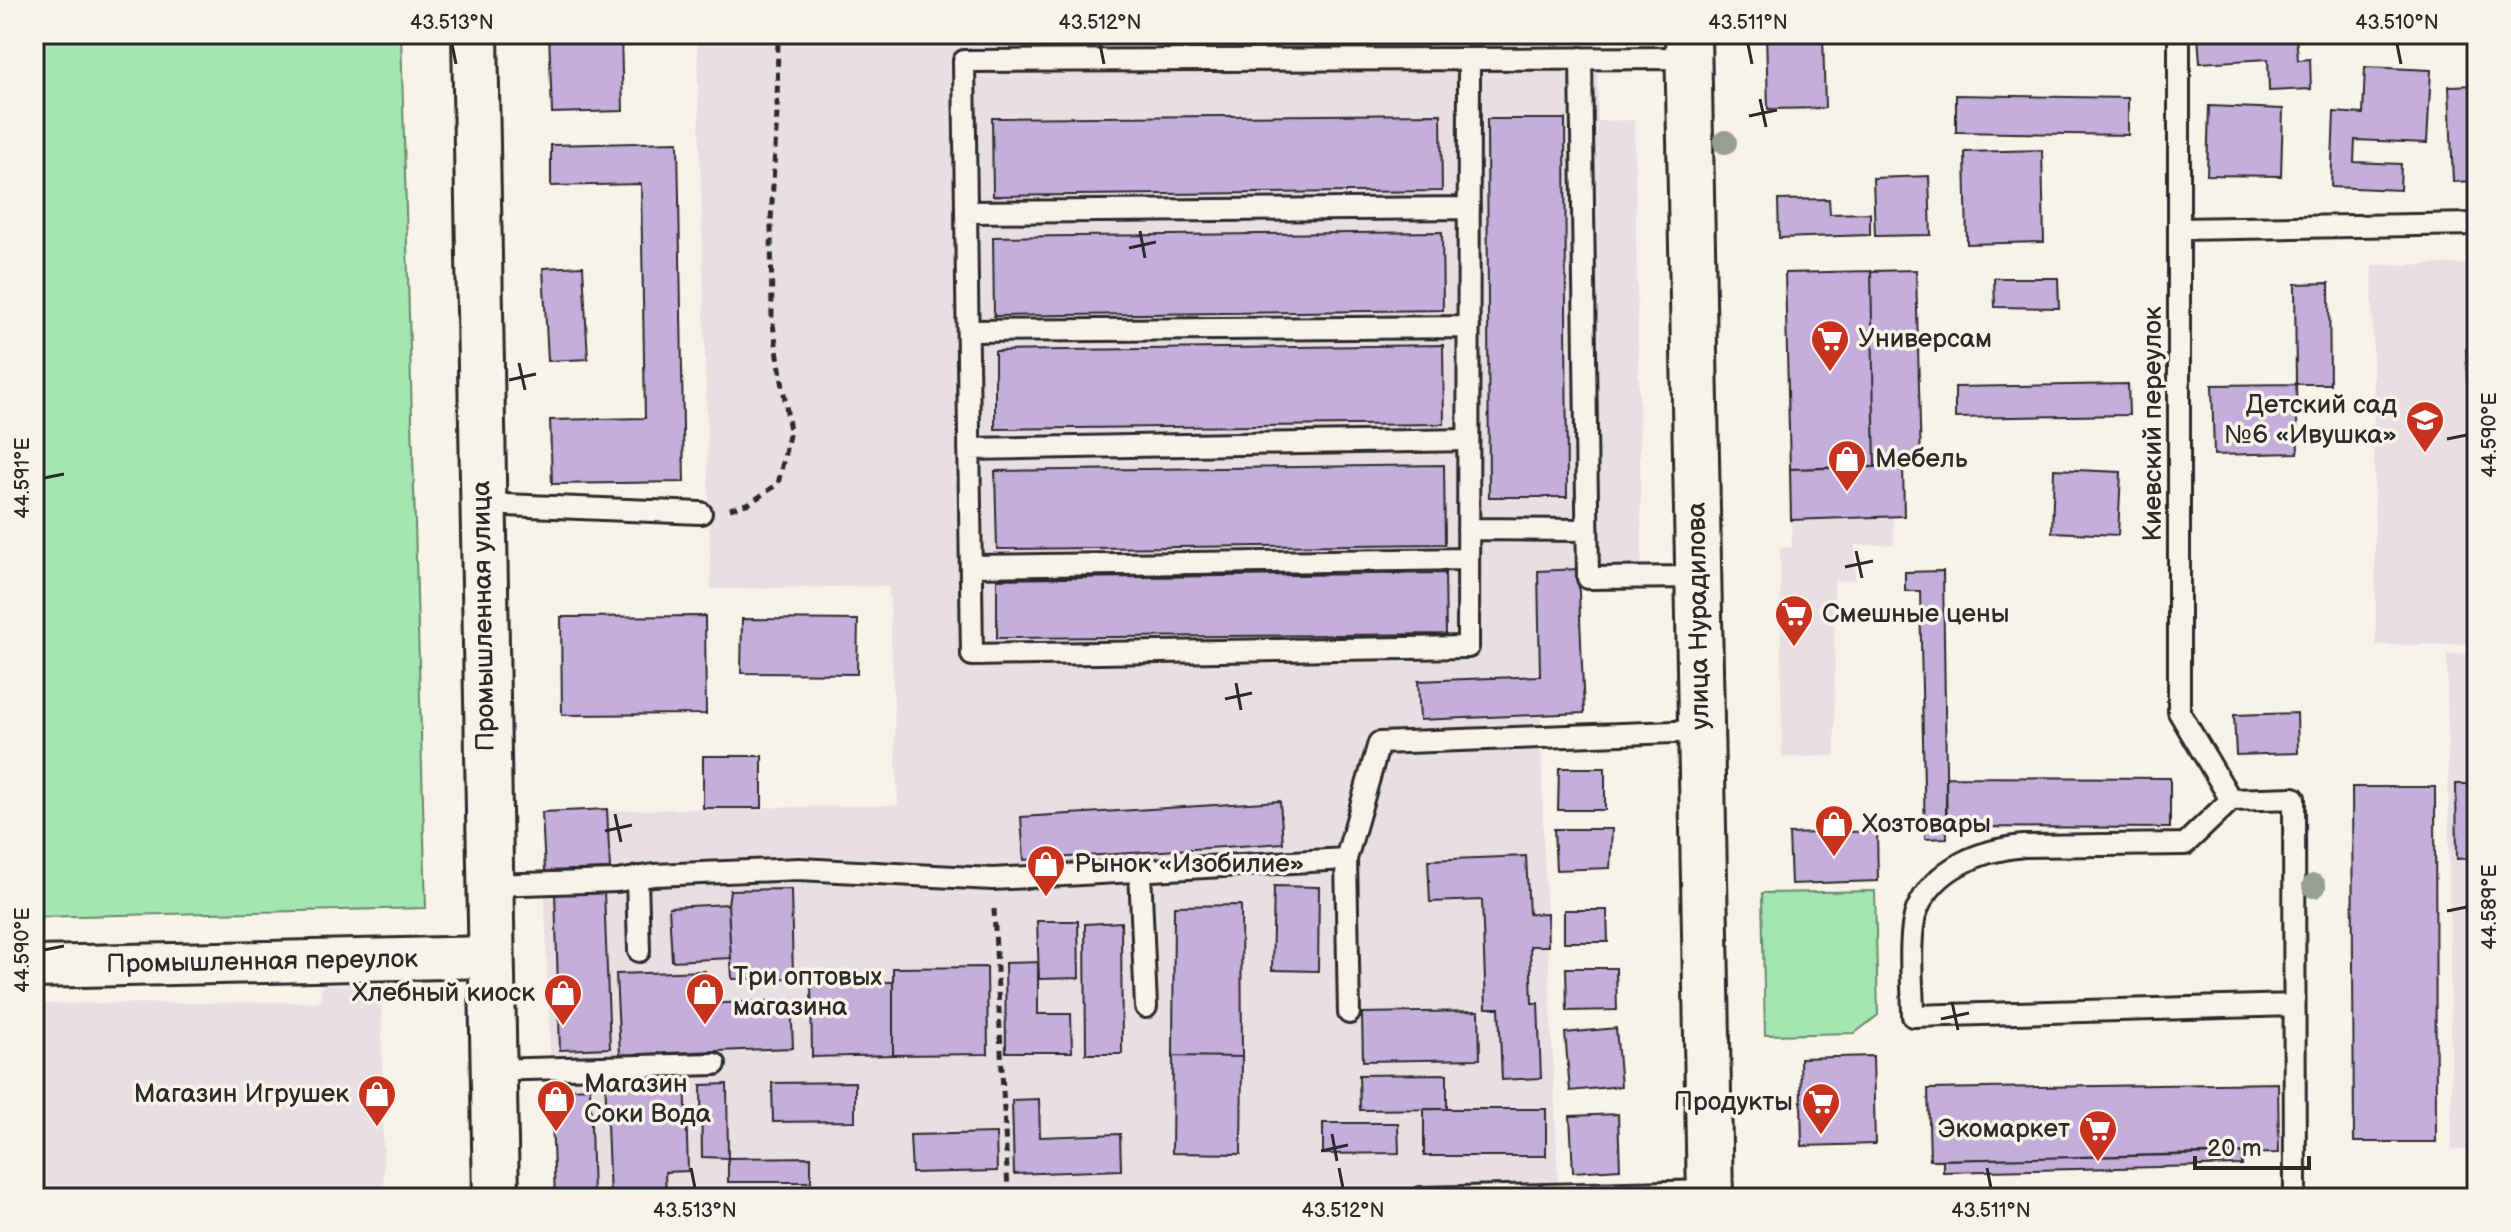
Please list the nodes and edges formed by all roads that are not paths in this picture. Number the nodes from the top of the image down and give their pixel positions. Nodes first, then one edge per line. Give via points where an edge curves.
1 (475, 34) edge
2 (2179, 34) edge
3 (1688, 46) edge
4 (1581, 58) junction
5 (1469, 59) junction
6 (1469, 208) junction
7 (966, 212) junction
8 (2477, 224) edge
9 (2179, 229) junction
10 (1469, 327) junction
11 (968, 331) junction
12 (1468, 440) junction
13 (969, 449) junction
14 (483, 504) junction
15 (701, 513) road end
16 (1468, 529) junction
17 (1587, 530) junction
18 (1468, 559) junction
19 (971, 566) junction
20 (1698, 577) junction
21 (1701, 731) junction
22 (2231, 800) junction
23 (1346, 859) junction
24 (1140, 871) junction
25 (637, 877) junction
26 (489, 885) junction
27 (639, 951) dead end
28 (491, 957) junction
29 (34, 967) edge
30 (2294, 1005) junction
31 (1146, 1007) dead end
32 (1349, 1013) dead end
33 (715, 1064) dead end
34 (493, 1070) junction
35 (1710, 1195) edge
36 (496, 1198) edge
37 (1421, 1198) edge
38 (2295, 1198) edge

1 - 14 street, Промышленная улица
2 - 9 lane, Киевский переулок
3 - 4 lane
3 - 20 street, улица Нурадилова
4 - 5 lane
4 - 17 lane
5 - 6 lane
5 - 7 lane via 964,61
6 - 7 lane
6 - 10 lane
7 - 11 lane
8 - 9 lane
9 - 22 lane, Киевский переулок via 2179,712
10 - 11 lane
10 - 12 lane
11 - 13 lane
12 - 13 lane
12 - 16 lane
13 - 19 lane
14 - 15 lane
14 - 26 street, Промышленная улица
16 - 17 lane
16 - 18 lane
17 - 20 lane via 1588,578
18 - 19 lane
18 - 19 lane via 1468,647 972,655
20 - 21 street, улица Нурадилова
21 - 23 lane via 1379,743
21 - 35 street, улица Нурадилова
22 - 30 lane via 2294,798
22 - 30 lane via 2185,844 1997,848 1947,872 1916,912 1913,1016
23 - 24 lane
23 - 32 lane
24 - 25 lane via 993,879 799,869
24 - 31 lane
25 - 26 lane
25 - 27 lane
26 - 28 street, Промышленная улица
28 - 29 street, Промышленная переулок
28 - 34 street, Промышленная улица
30 - 38 lane
33 - 34 lane
34 - 36 street, Промышленная улица
35 - 37 lane

